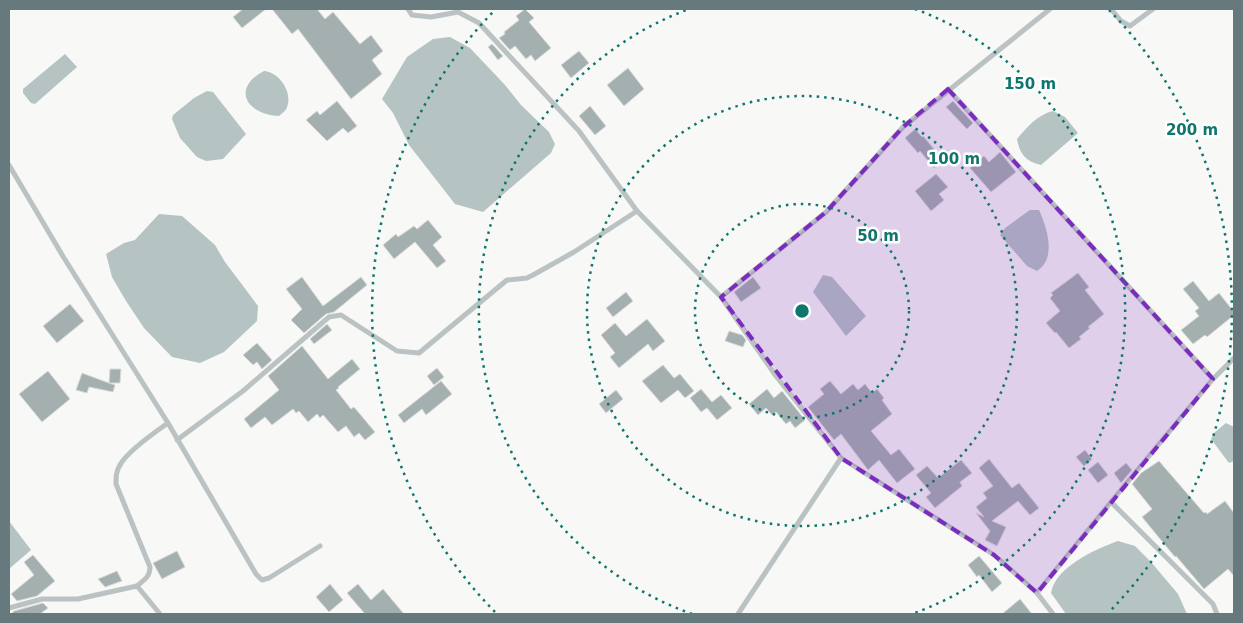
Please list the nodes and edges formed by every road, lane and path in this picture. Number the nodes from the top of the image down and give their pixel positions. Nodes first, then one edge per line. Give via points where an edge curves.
1 (408, 9) edge
2 (1050, 9) edge
3 (1111, 9) edge
4 (1153, 9) edge
5 (948, 89) junction
6 (9, 165) edge
7 (637, 211) junction
8 (721, 297) junction
9 (1234, 358) edge
10 (1213, 378) junction
11 (168, 423) junction
12 (177, 440) junction
13 (841, 458) junction
14 (1111, 502) junction
15 (320, 546) dead end
16 (137, 586) junction
17 (1037, 593) junction
18 (9, 608) edge
19 (160, 614) edge
20 (738, 614) edge
21 (1053, 614) edge
22 (1217, 614) edge

1 - 7 street via 412,15 458,12 479,23 579,131
2 - 5 street
3 - 4 street via 1130,26
5 - 8 street via 903,126 826,212
5 - 10 street
6 - 11 street
7 - 8 street
7 - 12 street via 533,275 507,280 419,353 397,351 341,315 329,317 243,391
8 - 13 street via 776,376
9 - 10 street
10 - 14 street
11 - 12 street
11 - 16 street via 149,436 121,463 116,473 116,484 150,567 148,577
12 - 15 street via 262,580
13 - 17 street via 994,554
13 - 20 street
14 - 17 street
14 - 22 street via 1213,604
16 - 18 street via 78,599 42,599
16 - 19 street
17 - 21 street

